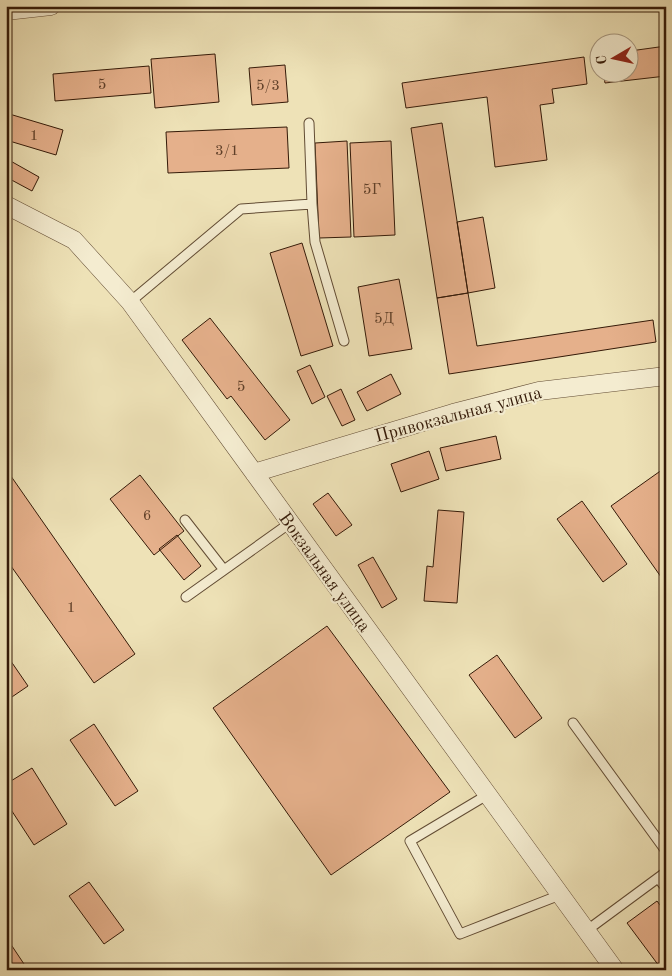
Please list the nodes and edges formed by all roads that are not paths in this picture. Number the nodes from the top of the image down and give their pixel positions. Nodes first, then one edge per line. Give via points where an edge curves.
1 (51, 6) edge
2 (6, 11) edge
3 (309, 123) dead end
4 (312, 204) junction
5 (6, 205) edge
6 (130, 302) junction
7 (344, 341) dead end
8 (666, 376) edge
9 (254, 473) junction
10 (185, 520) dead end
11 (290, 523) junction
12 (224, 570) junction
13 (186, 597) dead end
14 (573, 723) dead end
15 (487, 795) junction
16 (666, 851) edge
17 (662, 875) edge
18 (666, 888) edge
19 (560, 895) junction
20 (586, 931) junction
21 (615, 970) edge

1 - 2 street
3 - 4 lane
4 - 6 lane via 240,209
4 - 7 lane via 315,242
5 - 6 street, Вокзальная улица via 74,240
6 - 9 street, Вокзальная улица
8 - 9 street, Привокзальная улица via 538,391
9 - 11 street, Вокзальная улица
10 - 12 lane
11 - 12 lane
11 - 15 street, Вокзальная улица
12 - 13 lane
14 - 16 lane
15 - 19 street, Вокзальная улица
15 - 19 lane via 410,842 460,934
17 - 18 lane
17 - 20 lane
19 - 20 street, Вокзальная улица
20 - 21 street, Вокзальная улица

